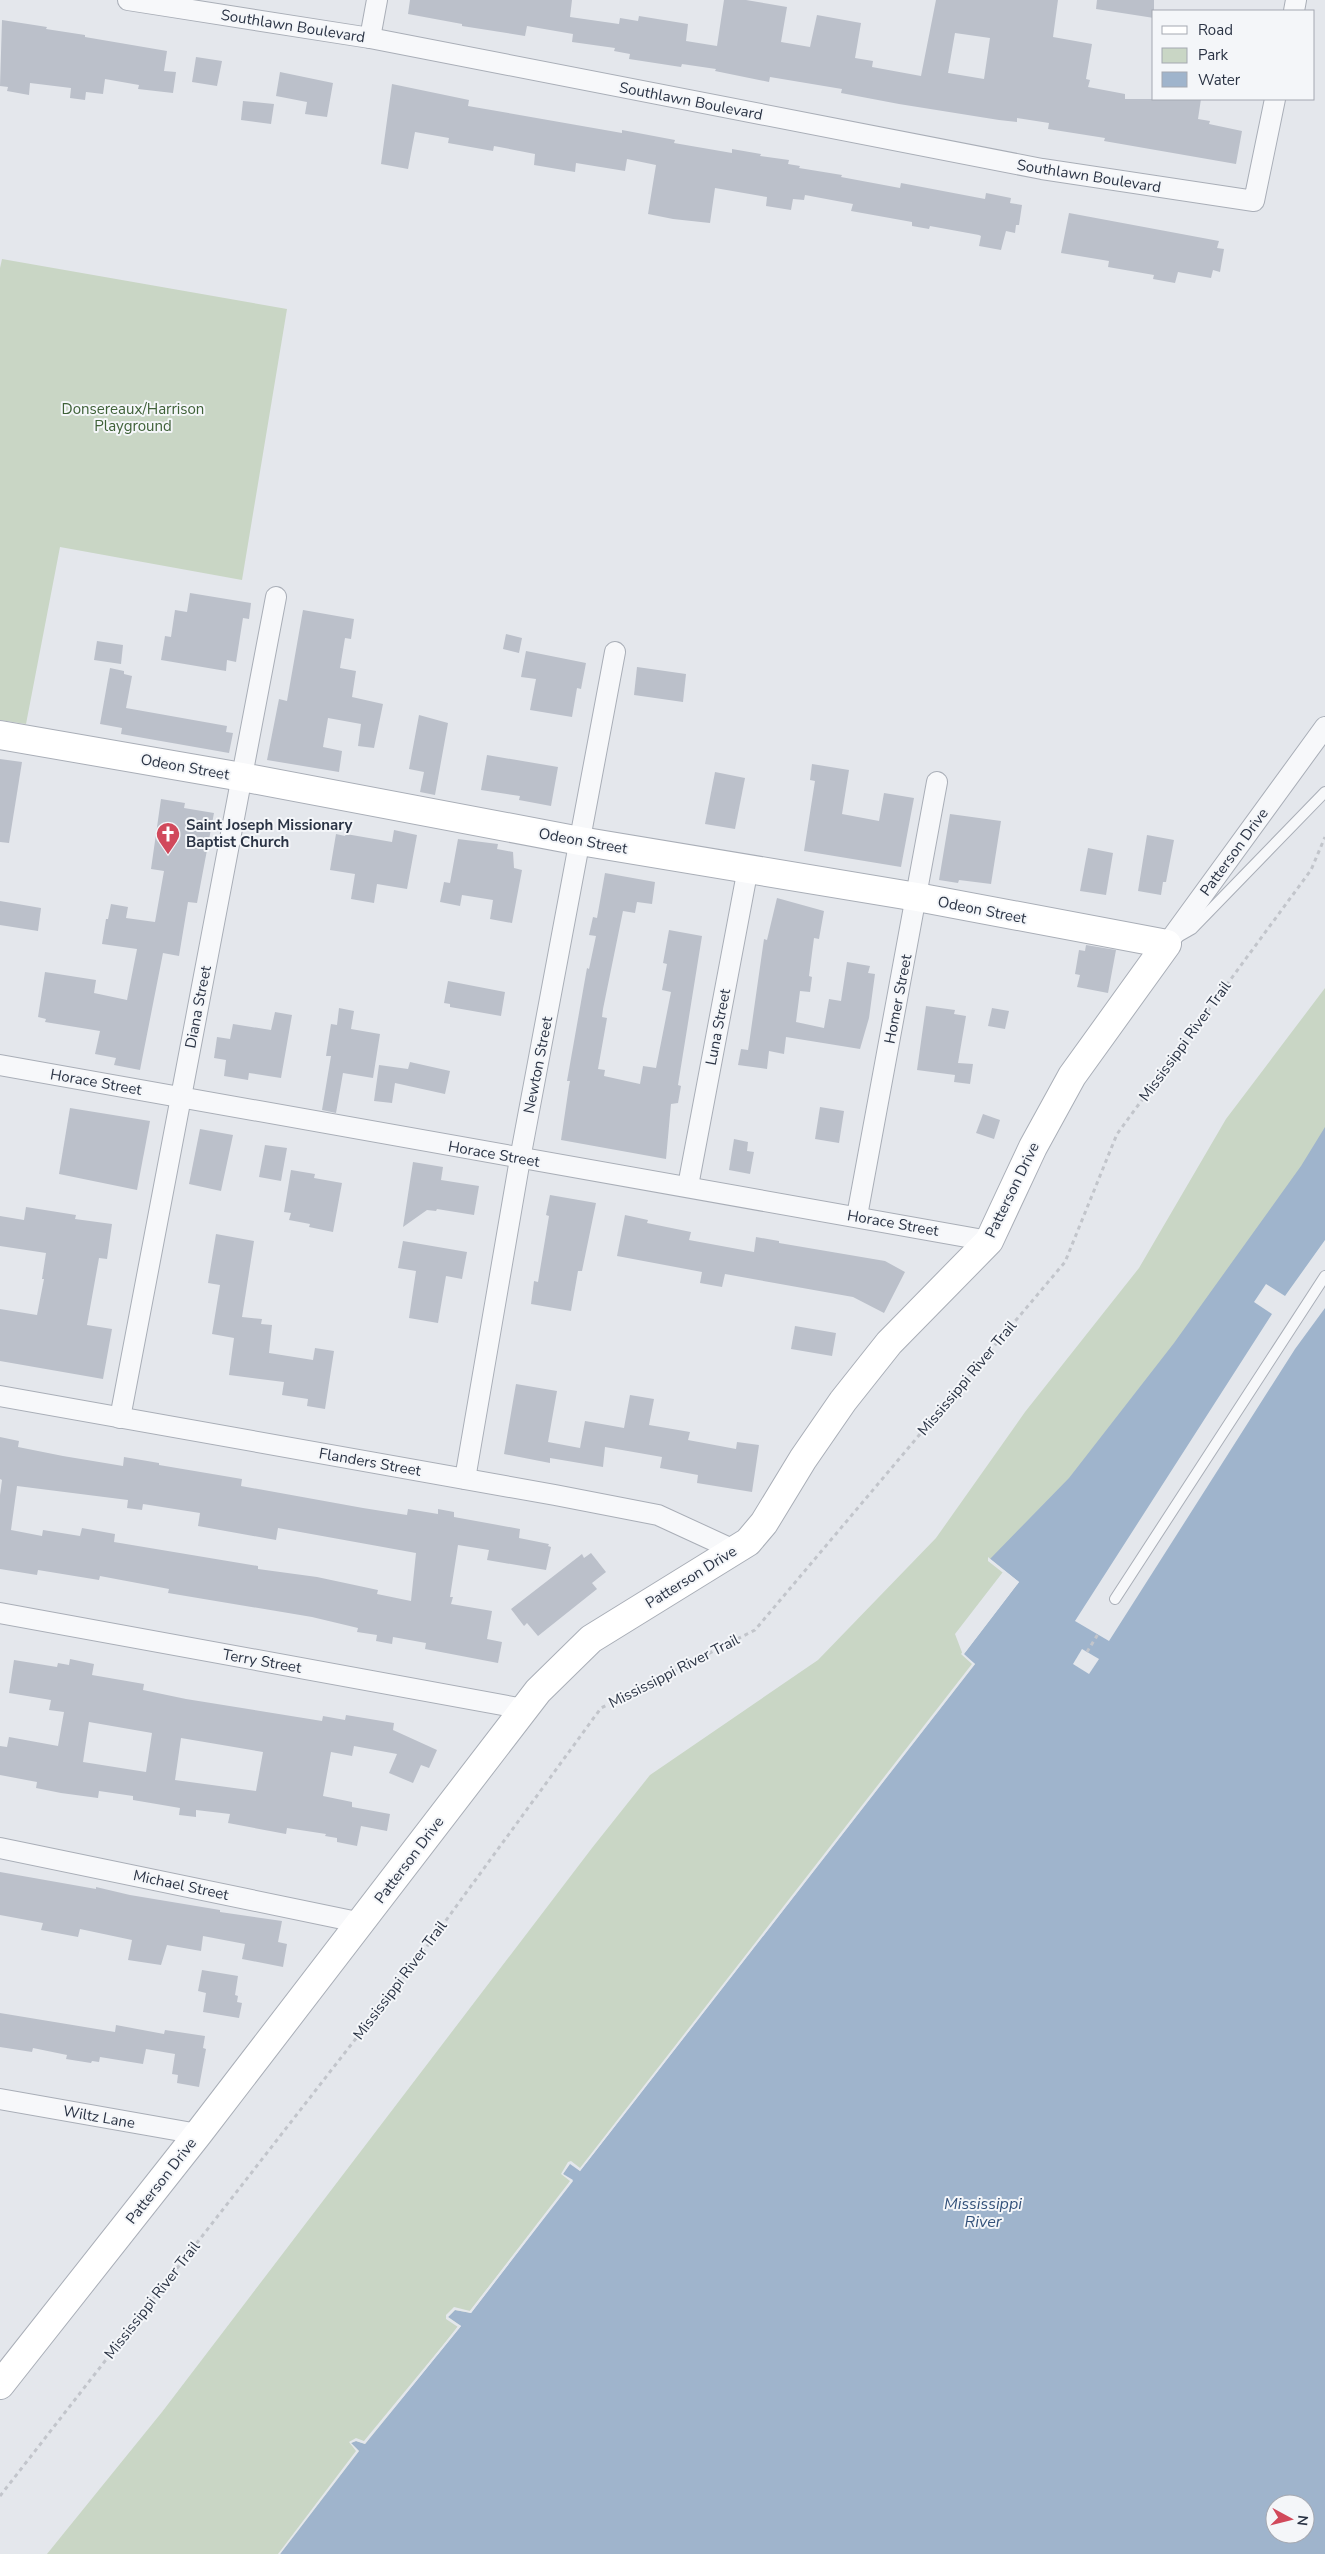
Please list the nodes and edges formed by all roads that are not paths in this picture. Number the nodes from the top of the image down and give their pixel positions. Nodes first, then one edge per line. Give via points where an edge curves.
1 (128, 0) edge
2 (377, 0) edge
3 (370, 38) junction
4 (1276, 100) edge
5 (276, 597) dead end
6 (615, 652) dead end
7 (1325, 727) edge
8 (0, 735) edge
9 (242, 777) junction
10 (937, 782) dead end
11 (1325, 792) edge
12 (580, 841) junction
13 (748, 868) junction
14 (917, 897) junction
15 (1167, 944) junction
16 (0, 1065) edge
17 (181, 1098) junction
18 (520, 1159) junction
19 (688, 1186) junction
20 (857, 1216) junction
21 (989, 1241) junction
22 (1325, 1276) edge
23 (0, 1396) edge
24 (120, 1418) junction
25 (465, 1479) junction
26 (734, 1550) junction
27 (1115, 1599) dead end
28 (0, 1613) edge
29 (524, 1709) junction
30 (0, 1848) edge
31 (362, 1923) junction
32 (0, 2099) edge
33 (198, 2134) junction
34 (0, 2385) edge

1 - 3 street, Southlawn Boulevard
2 - 3 street
3 - 4 street, Southlawn Boulevard via 1042,170 1254,201
5 - 9 street, Diana Street
6 - 12 street, Newton Street
7 - 15 street, Patterson Drive
8 - 9 street, Odeon Street
9 - 12 street, Odeon Street
9 - 17 street, Diana Street
10 - 14 street, Homer Street
11 - 15 lane via 1192,929
12 - 13 street, Odeon Street
12 - 18 street, Newton Street
13 - 14 street, Odeon Street
13 - 19 street, Luna Street
14 - 15 street, Odeon Street
14 - 20 street, Homer Street
15 - 21 street, Patterson Drive via 1072,1076 1033,1147
16 - 17 street, Horace Street
17 - 18 street, Horace Street
17 - 24 street, Diana Street
18 - 19 street, Horace Street
18 - 25 street, Newton Street
19 - 20 street, Horace Street
20 - 21 street, Horace Street
21 - 26 street, Patterson Drive via 889,1343 803,1458 764,1523 748,1542
22 - 27 lane
23 - 24 street, Flanders Street
24 - 25 street, Flanders Street
25 - 26 street, Flanders Street via 658,1515
26 - 29 street, Patterson Drive via 591,1639 563,1664
28 - 29 street, Terry Street
29 - 31 street, Patterson Drive
30 - 31 street, Michael Street
31 - 33 street, Patterson Drive
32 - 33 street, Wiltz Lane
33 - 34 street, Patterson Drive

